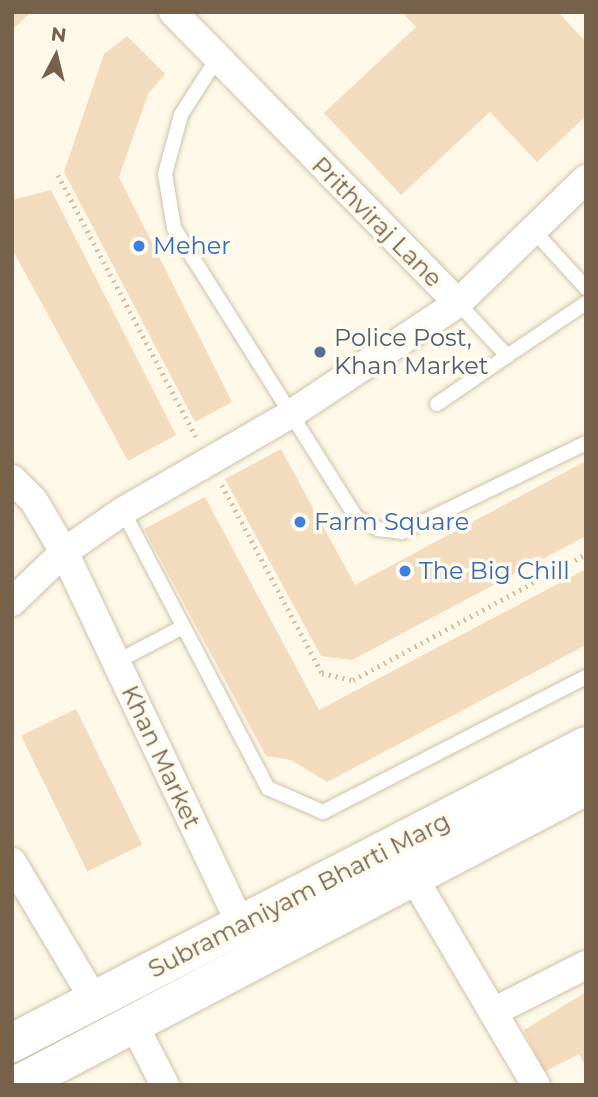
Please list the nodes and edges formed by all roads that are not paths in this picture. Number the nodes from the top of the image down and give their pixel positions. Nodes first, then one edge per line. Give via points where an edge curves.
1 (173, 12) edge
2 (216, 60) junction
3 (586, 178) edge
4 (533, 230) junction
5 (586, 288) edge
6 (458, 303) junction
7 (586, 303) edge
8 (507, 356) junction
9 (437, 404) dead end
10 (291, 414) junction
11 (586, 443) edge
12 (12, 479) edge
13 (123, 511) junction
14 (65, 552) junction
15 (12, 602) edge
16 (183, 627) junction
17 (116, 662) junction
18 (586, 677) edge
19 (586, 746) edge
20 (586, 786) edge
21 (12, 862) edge
22 (414, 877) junction
23 (241, 927) junction
24 (258, 961) junction
25 (586, 965) edge
26 (95, 1001) junction
27 (494, 1012) junction
28 (134, 1025) junction
29 (12, 1043) edge
30 (17, 1085) edge
31 (165, 1085) edge
32 (536, 1085) edge

1 - 2 street, Prithviraj Lane
2 - 6 street, Prithviraj Lane
2 - 10 lane via 181,115 165,174 174,228
3 - 4 street, Prithviraj Lane
4 - 5 lane
4 - 6 street, Prithviraj Lane
6 - 8 lane
6 - 10 street
7 - 8 lane
8 - 9 lane
10 - 11 lane via 356,517 395,533
10 - 13 street
12 - 14 street, Khan Market via 34,501
13 - 14 street
13 - 16 lane
14 - 15 street
14 - 17 street, Khan Market
16 - 17 lane
16 - 18 lane via 268,788 323,812
17 - 23 street, Khan Market
19 - 23 main road, Subramaniyam Bharti Marg
20 - 22 main road, Subramaniyam Bharti Marg
21 - 26 street
22 - 24 main road, Subramaniyam Bharti Marg
22 - 27 street
23 - 24 street, Khan Market
23 - 26 main road, Subramaniyam Bharti Marg
24 - 28 main road, Subramaniyam Bharti Marg
25 - 27 street
26 - 29 main road, Subramaniyam Bharti Marg
27 - 32 street
28 - 30 main road, Subramaniyam Bharti Marg
28 - 31 street

